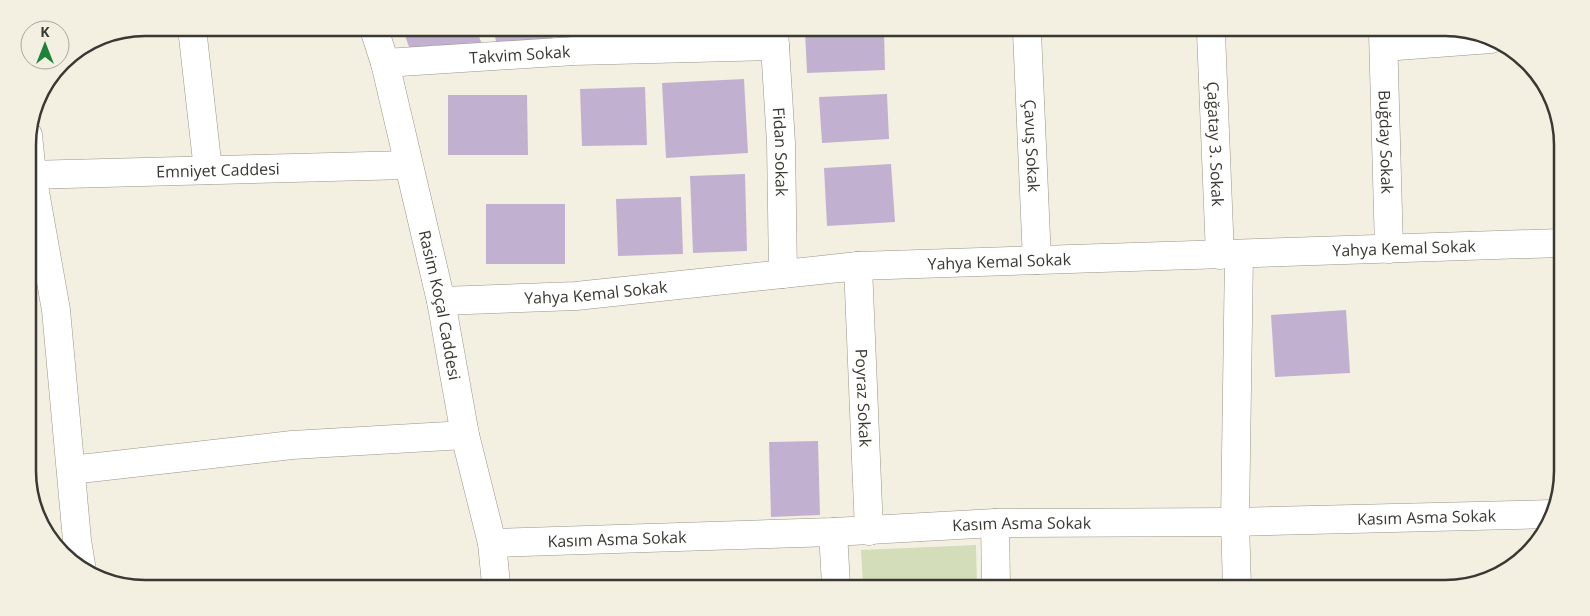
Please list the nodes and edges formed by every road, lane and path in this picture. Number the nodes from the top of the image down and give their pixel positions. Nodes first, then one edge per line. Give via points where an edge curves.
1 (193, 36) edge
2 (376, 36) edge
3 (1027, 36) edge
4 (1211, 36) edge
5 (775, 38) edge
6 (1470, 39) edge
7 (573, 40) edge
8 (1383, 40) edge
9 (385, 63) junction
10 (408, 165) junction
11 (208, 170) junction
12 (36, 175) edge
13 (36, 206) edge
14 (1554, 244) edge
15 (1389, 249) junction
16 (1230, 255) junction
17 (1037, 260) junction
18 (858, 266) junction
19 (783, 274) junction
20 (441, 301) junction
21 (465, 435) junction
22 (71, 470) junction
23 (1545, 514) edge
24 (1235, 522) junction
25 (995, 523) junction
26 (869, 531) junction
27 (833, 532) junction
28 (492, 543) junction
29 (81, 558) edge
30 (496, 580) edge
31 (836, 580) edge
32 (996, 580) edge
33 (1237, 580) edge

1 - 11 street
2 - 9 street, Rasim Koçal Caddesi
3 - 17 street, Çavuş Sokak
4 - 16 street, Çağatay 3. Sokak
5 - 7 street, Takvim Sokak
5 - 19 street, Fidan Sokak via 782,143
6 - 8 street
7 - 9 street, Takvim Sokak
8 - 15 street, Buğday Sokak
9 - 10 street, Rasim Koçal Caddesi
10 - 11 street, Emniyet Caddesi
10 - 20 street, Rasim Koçal Caddesi
11 - 12 street, Emniyet Caddesi
13 - 22 street via 56,310
14 - 15 street, Yahya Kemal Sokak
15 - 16 street, Yahya Kemal Sokak
16 - 17 street, Yahya Kemal Sokak
16 - 24 street, Çağatay 3. Sokak
17 - 18 street, Yahya Kemal Sokak
18 - 19 street, Yahya Kemal Sokak
18 - 26 street, Poyraz Sokak
19 - 20 street, Yahya Kemal Sokak via 576,296
20 - 21 street, Rasim Koçal Caddesi
21 - 22 street via 292,445
21 - 28 street, Rasim Koçal Caddesi
22 - 29 street
23 - 24 street, Kasım Asma Sokak
24 - 25 street, Kasım Asma Sokak
24 - 33 street, Çağatay 3. Sokak
25 - 26 street, Kasım Asma Sokak
25 - 32 street
26 - 27 street, Kasım Asma Sokak
27 - 28 street, Kasım Asma Sokak
27 - 31 street
28 - 30 street, Rasim Koçal Caddesi

